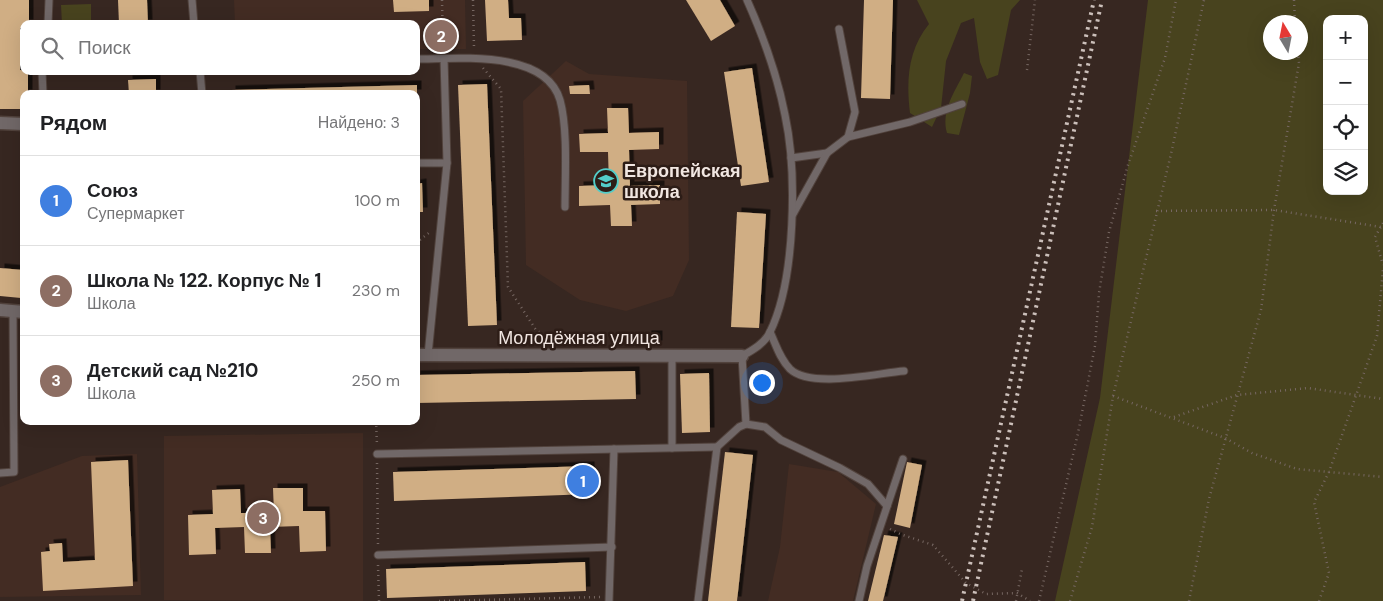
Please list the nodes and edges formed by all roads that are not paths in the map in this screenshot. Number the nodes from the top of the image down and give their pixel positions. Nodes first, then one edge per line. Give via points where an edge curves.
1 (49, 0) edge
2 (192, 0) edge
3 (747, 0) edge
4 (48, 20) edge
5 (194, 20) edge
6 (839, 29) dead end
7 (420, 59) edge
8 (444, 59) junction
9 (42, 75) edge
10 (200, 75) edge
11 (42, 90) edge
12 (202, 90) edge
13 (962, 104) dead end
14 (0, 123) edge
15 (20, 124) edge
16 (848, 137) junction
17 (827, 153) junction
18 (791, 158) junction
19 (420, 163) edge
20 (447, 163) junction
21 (566, 207) dead end
22 (792, 217) junction
23 (0, 310) edge
24 (19, 312) edge
25 (770, 332) junction
26 (422, 355) edge
27 (672, 356) junction
28 (742, 356) junction
29 (904, 371) dead end
30 (746, 424) junction
31 (717, 447) junction
32 (672, 448) junction
33 (614, 449) junction
34 (377, 454) road end
35 (903, 459) dead end
36 (0, 473) edge
37 (887, 506) junction
38 (612, 547) junction
39 (378, 555) road end
40 (610, 599) edge
41 (698, 601) edge
42 (859, 601) edge

1 - 4 lane
2 - 5 lane
3 - 18 lane via 768,48 777,79
6 - 16 lane via 855,112
7 - 8 lane
8 - 20 lane
8 - 21 lane via 515,62 547,78 560,99
9 - 11 lane
10 - 12 lane
13 - 16 lane via 910,122
14 - 15 street
16 - 17 lane
17 - 18 lane
17 - 22 lane
18 - 22 lane
19 - 20 lane
20 - 26 lane
22 - 25 lane via 784,281
23 - 24 street
24 - 36 lane via 14,472
25 - 28 lane via 753,351
25 - 29 lane via 785,362 803,377 819,379
26 - 27 street, Молодёжная улица
27 - 28 street, Молодёжная улица
27 - 32 lane
28 - 30 lane
30 - 31 lane
30 - 37 lane via 766,427 781,440 868,484
31 - 32 lane
31 - 41 lane
32 - 33 lane
33 - 34 lane
33 - 38 lane
35 - 37 lane
37 - 42 lane
38 - 39 lane
38 - 40 lane

